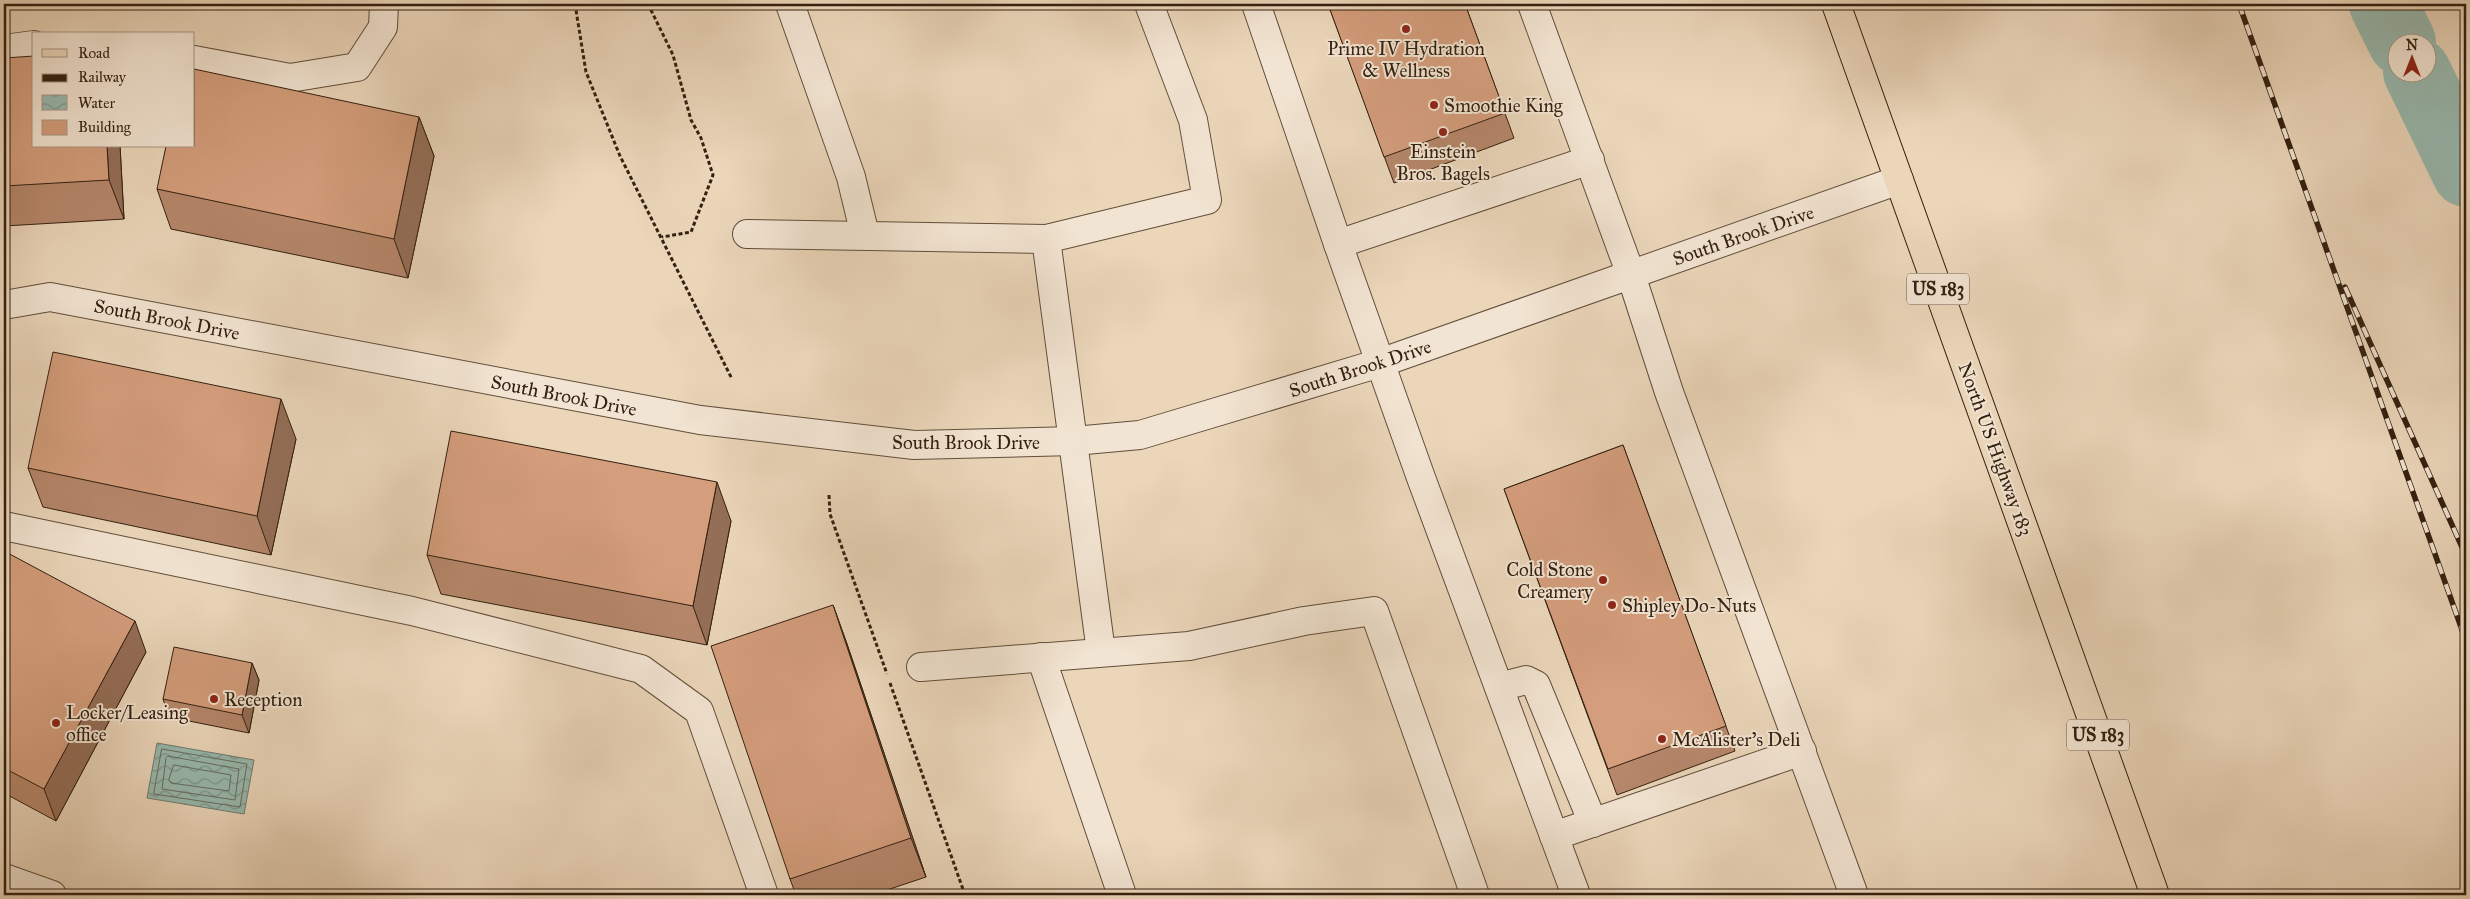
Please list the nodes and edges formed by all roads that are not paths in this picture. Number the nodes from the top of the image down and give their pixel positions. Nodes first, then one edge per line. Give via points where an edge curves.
1 (384, 4) edge
2 (790, 4) edge
3 (1149, 4) edge
4 (1256, 4) edge
5 (1532, 4) edge
6 (1836, 4) edge
7 (32, 45) edge
8 (4, 49) edge
9 (195, 60) edge
10 (1590, 160) junction
11 (1899, 180) junction
12 (747, 234) dead end
13 (865, 235) junction
14 (1046, 239) junction
15 (1338, 244) junction
16 (1631, 275) junction
17 (4, 306) edge
18 (1380, 363) junction
19 (1074, 441) junction
20 (4, 526) edge
21 (1101, 652) junction
22 (1041, 657) junction
23 (921, 667) dead end
24 (1499, 687) junction
25 (1802, 751) junction
26 (1593, 822) junction
27 (1554, 836) junction
28 (4, 878) edge
29 (52, 895) edge
30 (764, 895) edge
31 (1122, 895) edge
32 (1475, 895) edge
33 (1576, 895) edge
34 (1854, 895) edge
35 (2155, 895) edge

1 - 9 street via 383,27 357,67 290,78
2 - 13 street via 851,177
3 - 14 street via 1193,120 1207,200
4 - 15 street
5 - 10 street
6 - 11 main road, North US Highway 183 / US 183
7 - 8 street
10 - 15 street
10 - 16 street
11 - 16 street, South Brook Drive
11 - 35 main road, North US Highway 183 / US 183
12 - 13 street
13 - 14 street
14 - 19 street
15 - 18 street
16 - 18 street, South Brook Drive
16 - 25 street via 1669,392
17 - 19 street, South Brook Drive via 50,297 700,420 914,445
18 - 19 street, South Brook Drive via 1140,435
18 - 24 street
19 - 21 street
20 - 30 street via 412,611 640,669 699,711
21 - 22 street
21 - 32 street via 1189,646 1304,621 1374,611
22 - 23 street
22 - 31 street
24 - 26 street via 1526,680 1536,686
24 - 27 street
25 - 26 street
25 - 34 street
26 - 27 street
27 - 33 street
28 - 29 street

